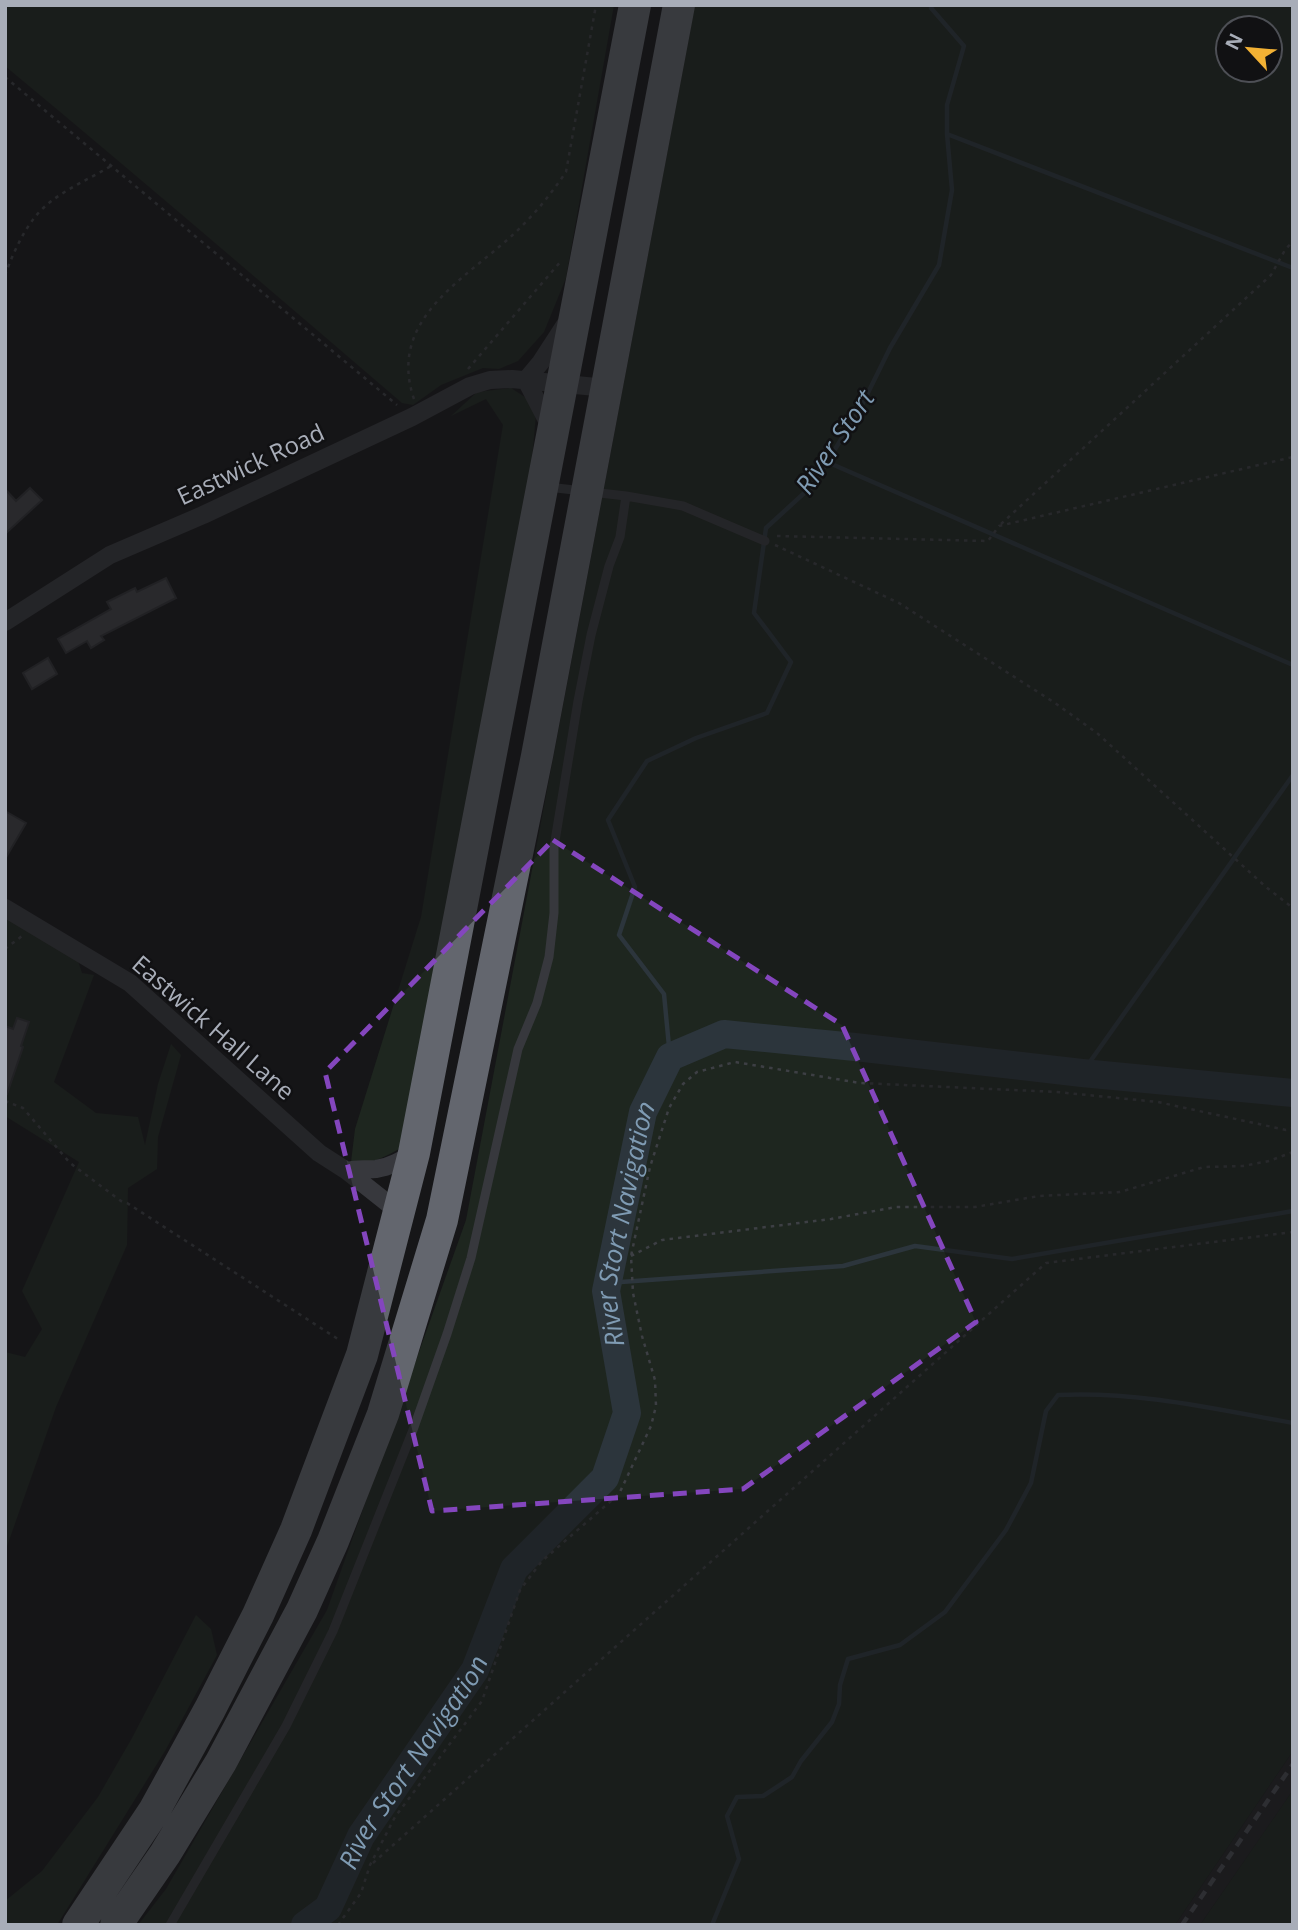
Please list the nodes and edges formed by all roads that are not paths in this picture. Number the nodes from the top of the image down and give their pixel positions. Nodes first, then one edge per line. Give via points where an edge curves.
1 (635, 5) edge
2 (679, 5) edge
3 (579, 301) junction
4 (526, 380) junction
5 (563, 384) junction
6 (607, 388) junction
7 (553, 432) junction
8 (542, 487) junction
9 (586, 493) junction
10 (626, 496) junction
11 (769, 541) road end
12 (5, 622) edge
13 (5, 908) edge
14 (414, 1153) junction
15 (347, 1171) junction
16 (400, 1213) junction
17 (78, 1925) edge
18 (116, 1925) edge
19 (170, 1925) edge

1 - 3 highway
2 - 6 highway
3 - 4 street
3 - 5 highway
4 - 5 street, Eastwick Road
4 - 7 street
4 - 12 street, Eastwick Road via 490,380 460,390 110,555
5 - 6 street, Eastwick Road
5 - 7 highway
6 - 9 highway
7 - 8 highway
8 - 9 lane
8 - 14 highway
9 - 10 lane
9 - 18 highway via 442,1220 383,1414 296,1622 221,1762
10 - 11 lane via 683,506
10 - 19 lane via 620,537 591,635 578,701 554,847 550,957 518,1049 474,1246 447,1334 333,1631 286,1726
13 - 15 street, Eastwick Hall Lane via 130,983 319,1153
14 - 15 street via 387,1167
14 - 16 highway
15 - 16 street, Eastwick Hall Lane
16 - 17 highway via 362,1355 296,1530 258,1615 154,1811

